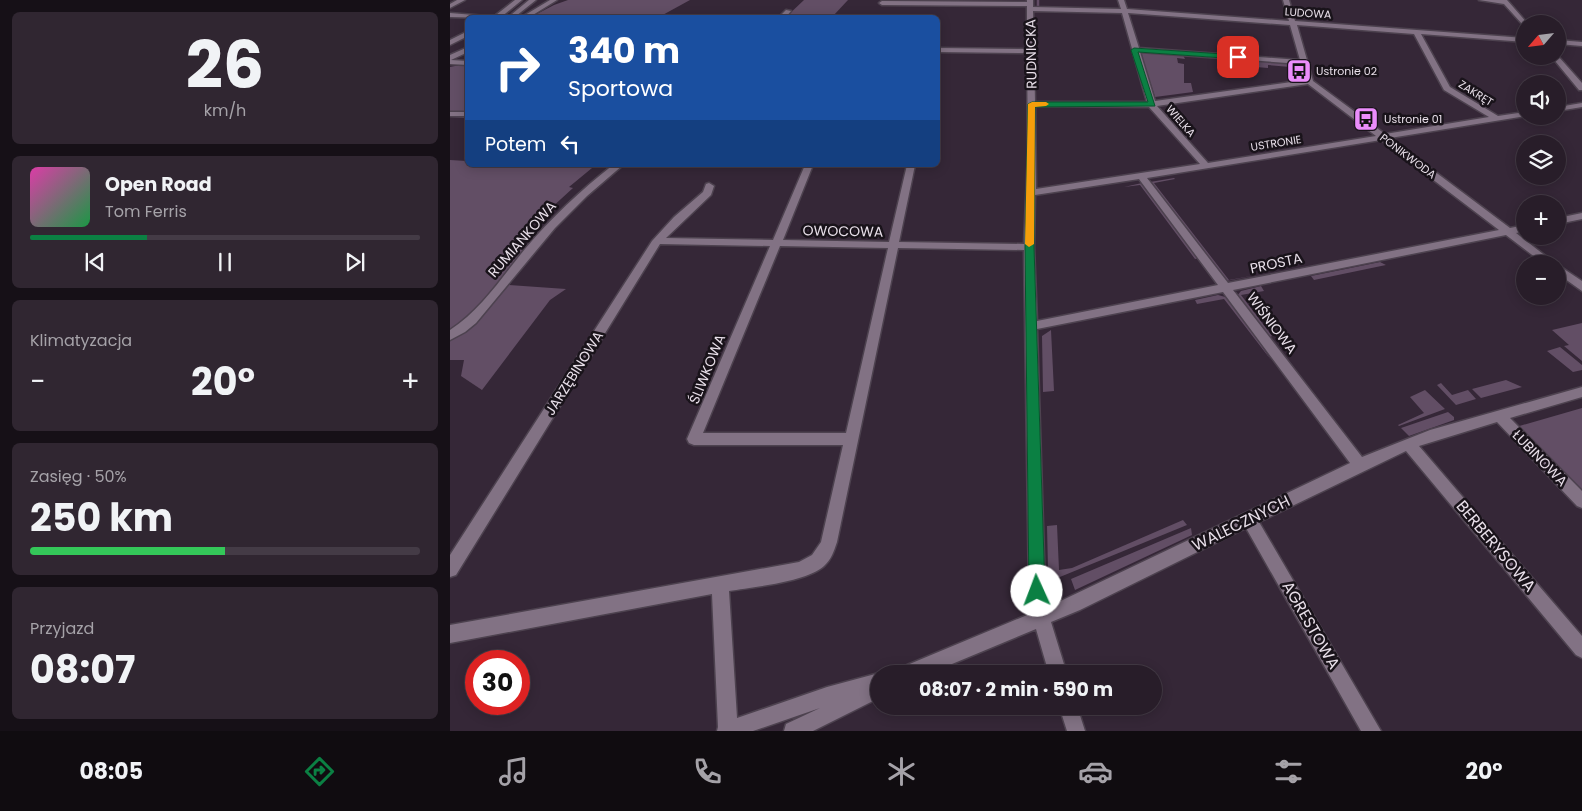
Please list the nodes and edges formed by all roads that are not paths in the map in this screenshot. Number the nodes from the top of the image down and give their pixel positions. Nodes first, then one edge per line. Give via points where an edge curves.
1 (462, 0) edge
2 (519, 0) edge
3 (533, 0) edge
4 (554, 0) edge
5 (1121, 0) edge
6 (1286, 0) edge
7 (1482, 0) edge
8 (1504, 1) edge
9 (898, 2) edge
10 (882, 3) dead end
11 (1030, 5) edge
12 (450, 6) edge
13 (788, 10) dead end
14 (1124, 10) junction
15 (450, 15) edge
16 (499, 15) edge
17 (514, 15) edge
18 (528, 15) edge
19 (783, 15) edge
20 (1517, 15) edge
21 (465, 16) edge
22 (1292, 22) junction
23 (1416, 32) junction
24 (465, 34) edge
25 (1516, 39) edge
26 (450, 42) edge
27 (1566, 43) edge
28 (465, 44) edge
29 (1582, 44) edge
30 (465, 50) edge
31 (1134, 50) junction
32 (450, 51) edge
33 (940, 51) edge
34 (1030, 51) junction
35 (450, 60) edge
36 (465, 62) edge
37 (1303, 62) junction
38 (1562, 65) edge
39 (1310, 82) junction
40 (1582, 88) edge
41 (1032, 104) junction
42 (1152, 104) junction
43 (1582, 105) edge
44 (1566, 108) edge
45 (450, 114) edge
46 (465, 114) edge
47 (1516, 116) edge
48 (1497, 119) junction
49 (1384, 138) junction
50 (1206, 166) junction
51 (617, 167) edge
52 (808, 167) edge
53 (911, 167) edge
54 (1141, 176) junction
55 (708, 186) dead end
56 (1030, 193) junction
57 (1582, 216) edge
58 (1566, 219) edge
59 (1516, 230) edge
60 (1508, 232) junction
61 (657, 241) junction
62 (775, 243) junction
63 (894, 246) junction
64 (1029, 247) junction
65 (1539, 255) edge
66 (1566, 274) edge
67 (1582, 287) edge
68 (1227, 289) junction
69 (1032, 326) junction
70 (450, 336) edge
71 (1582, 392) edge
72 (1499, 416) junction
73 (851, 439) junction
74 (1408, 444) junction
75 (1360, 465) junction
76 (1582, 501) edge
77 (1249, 519) junction
78 (450, 569) edge
79 (720, 586) junction
80 (1041, 618) junction
81 (450, 634) edge
82 (1582, 649) edge
83 (928, 665) edge
84 (1055, 665) edge
85 (870, 684) edge
86 (870, 692) edge
87 (1071, 715) edge
88 (728, 731) edge
89 (793, 731) edge
90 (1076, 731) edge
91 (1372, 731) edge

1 - 12 street
2 - 16 street
3 - 17 street
4 - 18 street
5 - 14 street, WIELKA
6 - 22 street
7 - 8 street
8 - 20 street
9 - 10 street, LUDOWA
9 - 11 street, LUDOWA
11 - 14 street, LUDOWA
11 - 34 street, RUDNICKA
13 - 19 street
14 - 22 street, LUDOWA
14 - 31 street, WIELKA
15 - 21 street
22 - 23 street, LUDOWA
22 - 37 street
23 - 25 street, LUDOWA
23 - 48 street, ZAKRĘT via 1447,88
24 - 26 street
27 - 29 street
28 - 32 street
30 - 35 street
31 - 37 street
31 - 42 street, WIELKA
33 - 34 street
34 - 41 street, RUDNICKA
35 - 36 street
37 - 39 street
38 - 40 street
39 - 42 street
39 - 49 street, PONIKWODA
41 - 42 street
41 - 56 street, RUDNICKA
42 - 50 street, WIELKA
43 - 44 street
45 - 46 street
47 - 48 street, USTRONIE
48 - 49 street, USTRONIE
49 - 50 street, USTRONIE
49 - 60 street, PONIKWODA
50 - 54 street, USTRONIE
51 - 70 street, RUMIANKOWA via 581,195 470,321
52 - 62 street, ŚLIWKOWA
53 - 63 street
54 - 56 street, USTRONIE
54 - 68 street, WIŚNIOWA
55 - 61 street, JARZĘBINOWA via 708,193
56 - 64 street, RUDNICKA
57 - 58 street
59 - 60 street, PROSTA
60 - 65 street, PONIKWODA
60 - 68 street, PROSTA
61 - 62 street, OWOCOWA
61 - 78 street, JARZĘBINOWA
62 - 63 street, OWOCOWA
62 - 73 street, ŚLIWKOWA via 694,439
63 - 64 street, OWOCOWA
63 - 73 street
64 - 69 street, RUDNICKA
66 - 67 street
68 - 69 street, PROSTA
68 - 75 street, WIŚNIOWA
69 - 80 street, RUDNICKA via 1037,591
71 - 72 street, WALECZNYCH
72 - 74 street, WALECZNYCH
72 - 76 street, ŁUBINOWA
73 - 79 street via 829,542 821,560 798,570
74 - 75 street, WALECZNYCH
74 - 82 street, BERBERYSOWA
75 - 77 street, WALECZNYCH
77 - 80 street, WALECZNYCH
77 - 91 street, AGRESTOWA
79 - 81 street
79 - 88 street
80 - 83 street, WALECZNYCH
80 - 84 street, RUDNICKA
85 - 88 street
86 - 89 street
87 - 90 street

